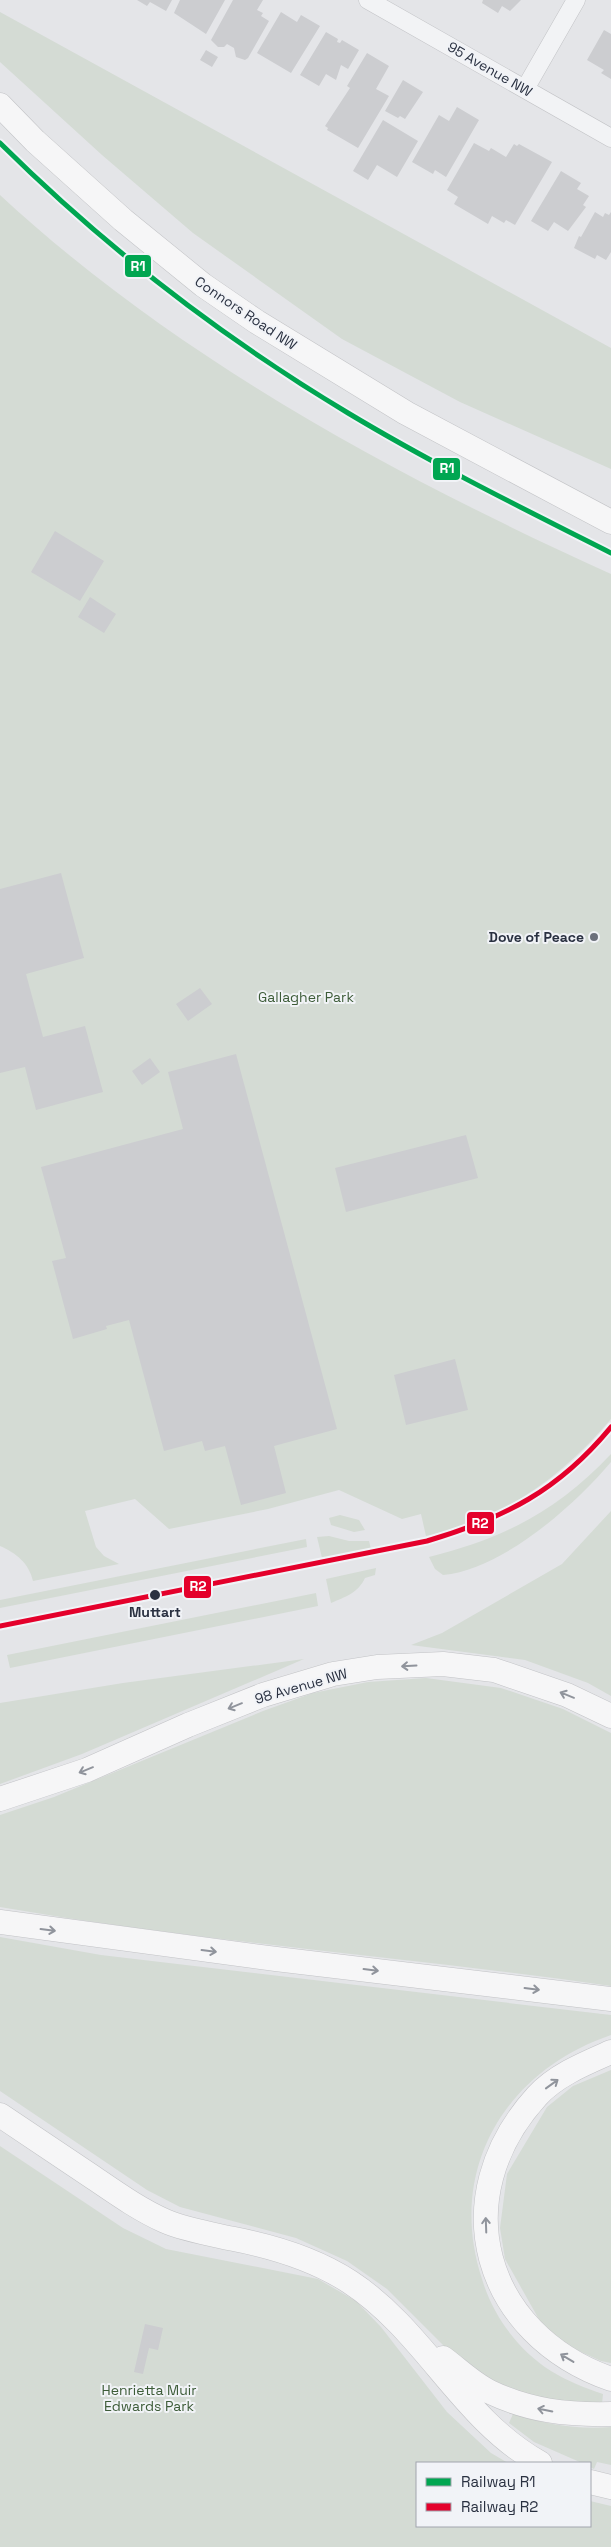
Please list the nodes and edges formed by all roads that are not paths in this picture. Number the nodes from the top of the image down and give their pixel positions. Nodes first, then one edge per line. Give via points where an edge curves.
1 (368, 0) edge
2 (576, 0) edge
3 (525, 89) junction
4 (0, 105) edge
5 (611, 138) edge
6 (525, 475) junction
7 (611, 504) edge
8 (611, 522) edge
9 (611, 1716) edge
10 (0, 1799) edge
11 (0, 1922) edge
12 (611, 1999) edge
13 (611, 2052) edge
14 (0, 2115) edge
15 (415, 2338) junction
16 (611, 2378) edge
17 (611, 2414) edge
18 (539, 2462) edge
19 (591, 2482) edge
20 (611, 2487) edge

1 - 3 street, 95 Avenue NW
2 - 3 street
3 - 5 street, 95 Avenue NW
4 - 6 main road, Connors Road NW via 81,183 203,285 406,413
6 - 7 main road, Connors Road NW
6 - 8 main road, Connors Road NW
9 -> 10 main road, 98 Avenue NW via 567,1695 494,1670 442,1664 377,1667 333,1674 263,1695 87,1770
11 -> 12 main road
16 -> 13 main road via 552,2350 528,2327 501,2284 492,2262 486,2230 486,2196 494,2162 508,2132 538,2095 578,2066
14 - 15 main road via 126,2199 165,2221 278,2249 316,2263 350,2282 382,2306
17 -> 15 main road via 572,2415 529,2407 489,2391
15 - 18 main road via 500,2436
19 - 20 main road

